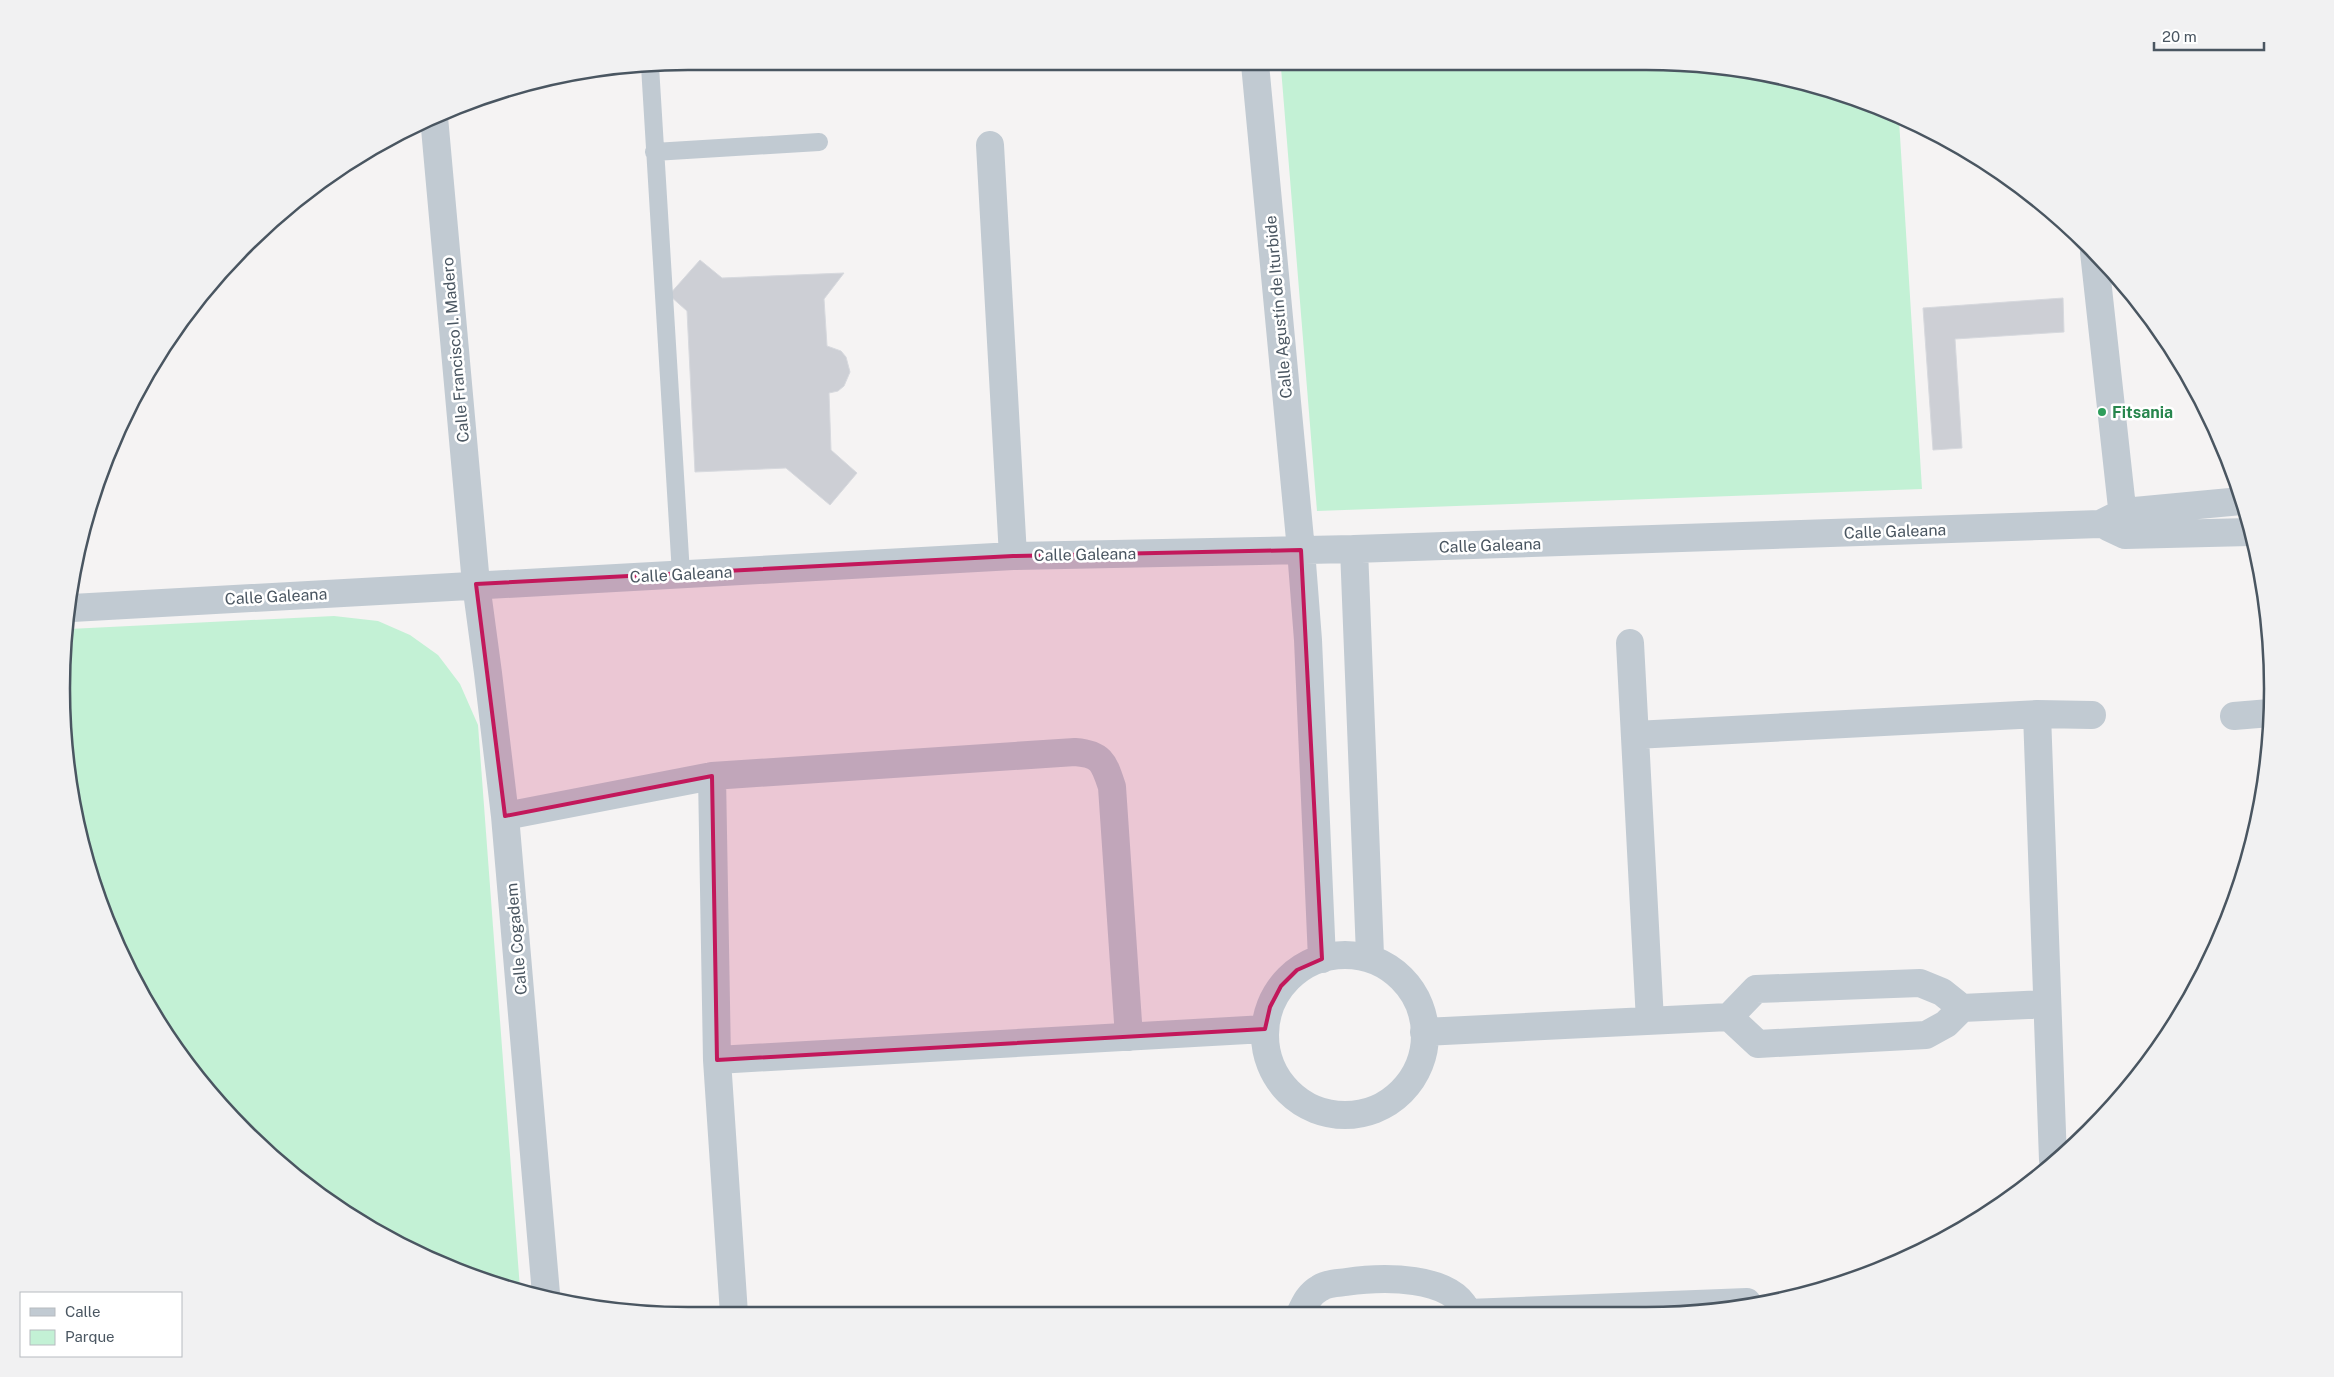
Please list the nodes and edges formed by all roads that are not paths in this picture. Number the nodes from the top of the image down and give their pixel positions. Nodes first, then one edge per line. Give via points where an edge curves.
1 (1256, 70) edge
2 (650, 71) edge
3 (435, 125) edge
4 (819, 142) dead end
5 (990, 145) dead end
6 (654, 152) junction
7 (2095, 264) edge
8 (2235, 502) edge
9 (2116, 524) junction
10 (2244, 532) edge
11 (1354, 549) junction
12 (1301, 550) junction
13 (1012, 556) junction
14 (681, 574) junction
15 (476, 584) junction
16 (75, 608) edge
17 (1630, 643) dead end
18 (2037, 714) junction
19 (2263, 714) edge
20 (2092, 715) dead end
21 (2234, 716) dead end
22 (1635, 736) junction
23 (712, 776) junction
24 (504, 816) junction
25 (1370, 956) junction
26 (1322, 959) junction
27 (2047, 1004) junction
28 (1962, 1008) junction
29 (1730, 1017) junction
30 (1650, 1021) junction
31 (1265, 1029) junction
32 (1424, 1032) junction
33 (1128, 1037) junction
34 (716, 1060) junction
35 (2053, 1154) edge
36 (546, 1290) edge
37 (1710, 1304) edge
38 (734, 1307) edge
39 (1303, 1307) edge
40 (1464, 1307) edge
41 (1631, 1307) edge

1 - 12 street, Calle Agustín de Iturbide
2 - 6 lane
3 - 15 street, Calle Francisco I. Madero
4 - 6 lane
5 - 13 street
6 - 14 lane
7 - 9 street
8 - 9 street
9 - 10 street
9 - 11 street, Calle Galeana
11 - 12 street, Calle Galeana
11 - 25 street
12 - 13 street, Calle Galeana
12 - 26 street, Calle Agustín de Iturbide
13 - 14 street, Calle Galeana
14 - 15 street, Calle Galeana
15 - 16 street, Calle Galeana
15 - 24 street, Calle Cogadem
17 - 22 street
18 - 20 street
18 - 22 street
18 - 27 street
19 - 21 street
22 - 30 street
23 - 24 street
23 - 33 street via 1090,753 1103,762 1112,787
23 - 34 street
24 - 36 street, Calle Cogadem
25 - 26 street via 1339,954
25 - 32 street via 1402,978 1415,996 1424,1017
26 - 31 street via 1297,970 1281,986 1270,1007
27 - 28 street
27 - 35 street
28 - 29 street via 1942,992 1920,982 1756,989
28 - 29 street via 1946,1024 1926,1035 1758,1044
29 - 30 street
30 - 32 street
31 - 32 street via 1267,1052 1275,1073 1289,1092 1307,1106 1328,1114 1351,1115 1373,1110 1394,1099 1409,1083 1420,1063
31 - 33 street
33 - 34 street
34 - 38 street
37 - 41 street
39 - 40 street via 1308,1297 1322,1286 1366,1279 1430,1284 1461,1302

